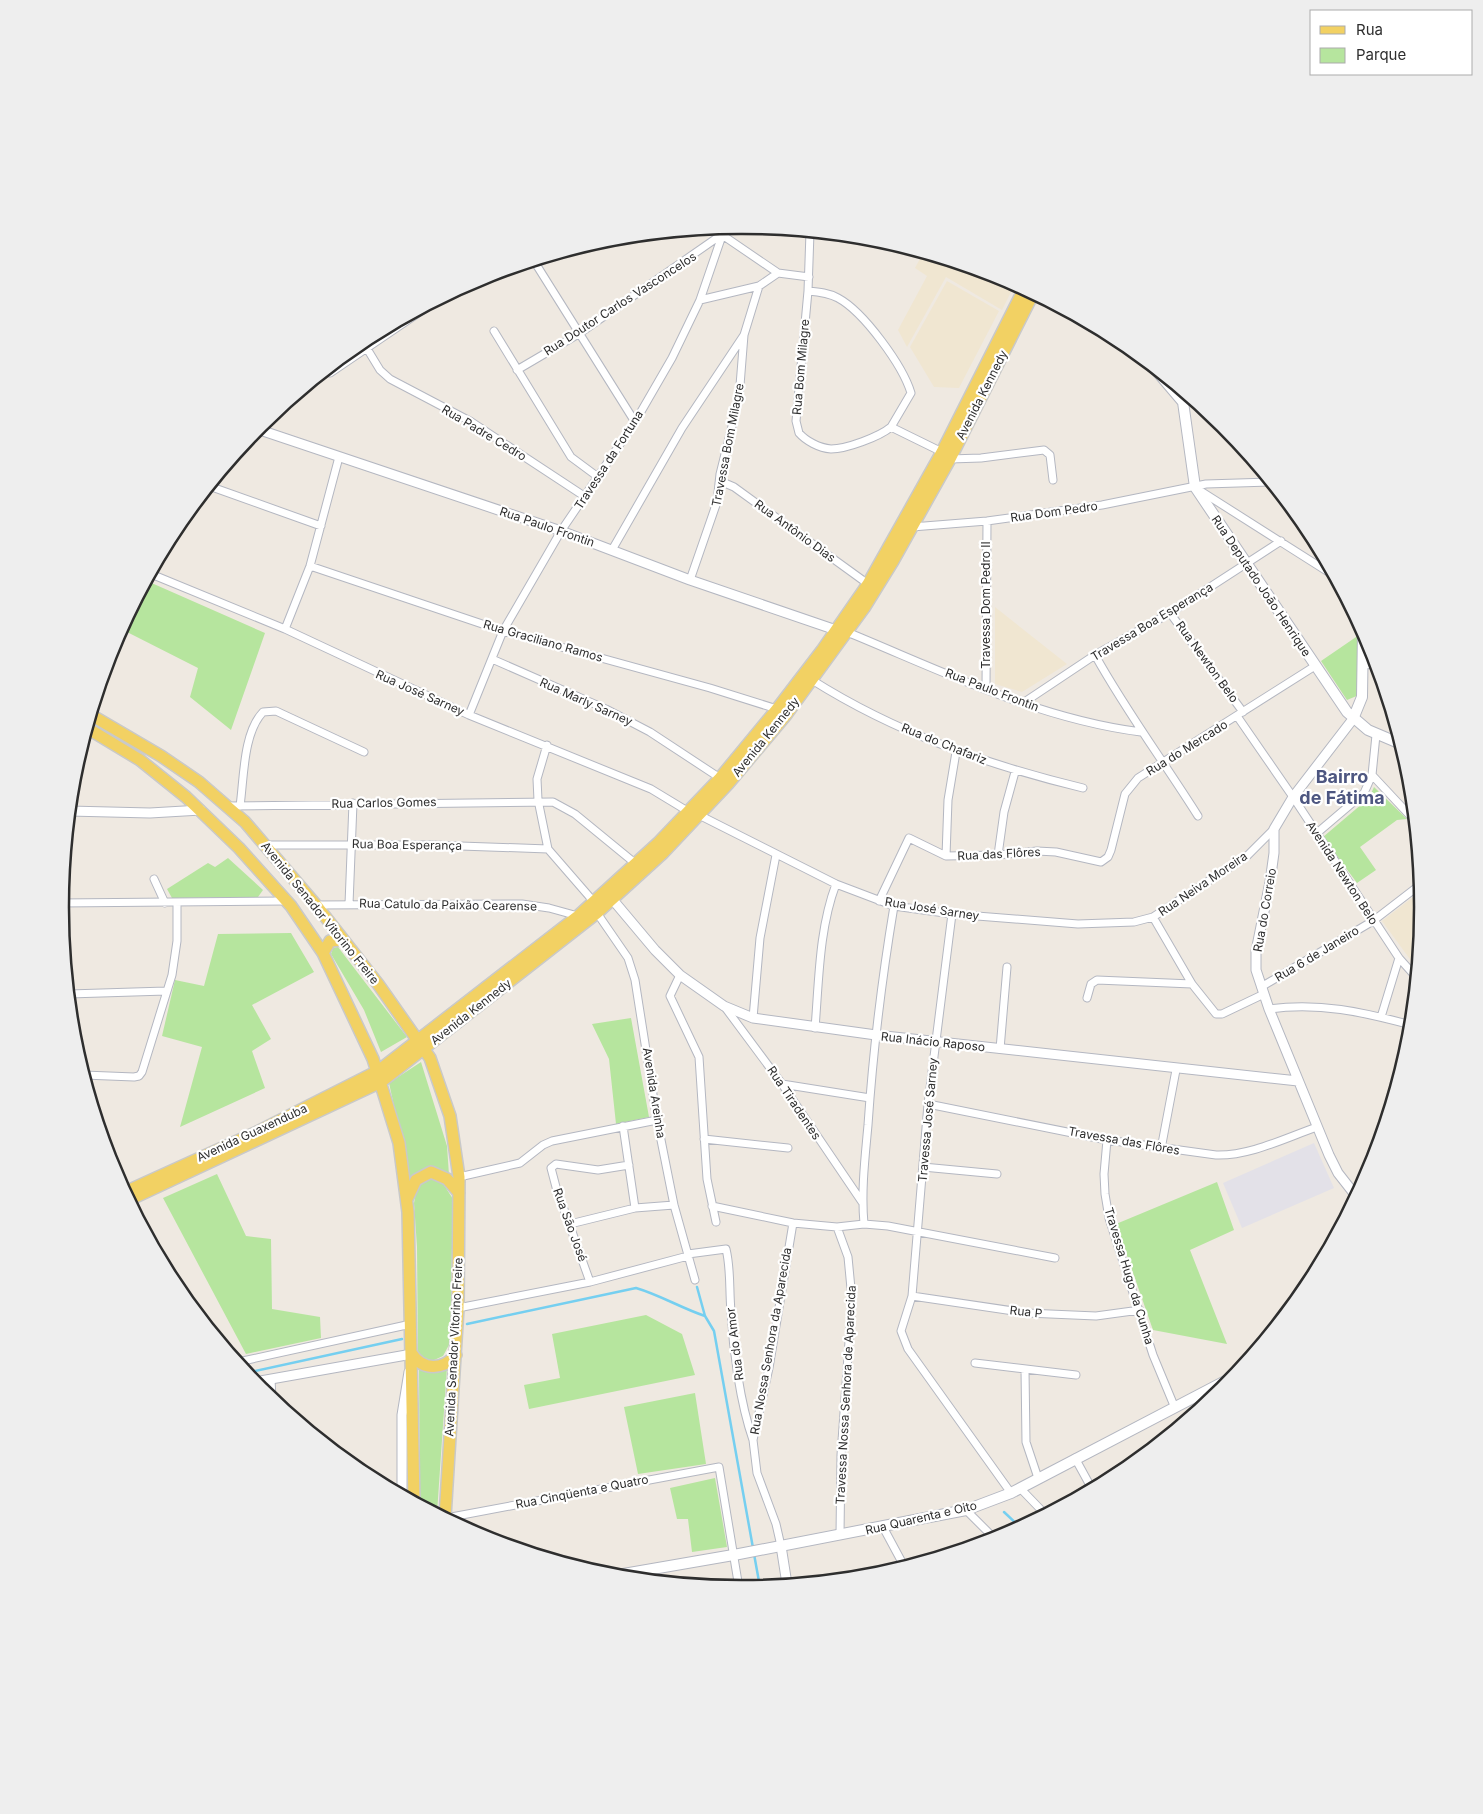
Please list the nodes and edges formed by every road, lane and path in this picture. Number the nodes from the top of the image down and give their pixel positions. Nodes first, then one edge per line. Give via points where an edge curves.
1 (721, 235) junction
2 (810, 238) edge
3 (537, 266) edge
4 (778, 273) junction
5 (808, 277) junction
6 (759, 286) junction
7 (808, 291) junction
8 (1021, 295) edge
9 (700, 300) junction
10 (1030, 300) edge
11 (494, 331) dead end
12 (580, 333) junction
13 (744, 335) junction
14 (367, 349) edge
15 (517, 370) junction
16 (1176, 393) edge
17 (1182, 399) edge
18 (1183, 402) junction
19 (635, 422) junction
20 (891, 427) junction
21 (265, 432) edge
22 (946, 455) junction
23 (339, 457) junction
24 (598, 477) junction
25 (1052, 480) dead end
26 (720, 481) junction
27 (1263, 482) edge
28 (1195, 487) junction
29 (215, 488) edge
30 (584, 496) junction
31 (986, 521) junction
32 (322, 526) junction
33 (912, 527) junction
34 (561, 531) junction
35 (1282, 541) junction
36 (612, 550) junction
37 (1246, 565) junction
38 (310, 566) junction
39 (1322, 568) edge
40 (156, 576) edge
41 (690, 580) junction
42 (868, 584) junction
43 (1170, 613) junction
44 (285, 629) junction
45 (503, 631) junction
46 (841, 631) junction
47 (1363, 650) edge
48 (1094, 655) junction
49 (492, 659) junction
50 (1363, 665) junction
51 (1369, 665) edge
52 (1316, 666) junction
53 (812, 680) junction
54 (986, 689) junction
55 (1023, 703) junction
56 (777, 710) junction
57 (1240, 714) junction
58 (469, 715) junction
59 (96, 718) edge
60 (1354, 719) junction
61 (92, 731) edge
62 (1141, 732) junction
63 (1376, 735) junction
64 (1393, 741) edge
65 (547, 745) junction
66 (364, 752) dead end
67 (956, 752) junction
68 (1163, 762) junction
69 (1015, 772) junction
70 (1372, 775) junction
71 (724, 781) junction
72 (1083, 788) dead end
73 (1293, 797) junction
74 (538, 800) junction
75 (354, 803) junction
76 (235, 806) junction
77 (201, 810) junction
78 (76, 811) edge
79 (1407, 813) edge
80 (694, 814) junction
81 (1198, 816) dead end
82 (1274, 829) junction
83 (1317, 833) junction
84 (351, 845) junction
85 (266, 846) junction
86 (548, 849) junction
87 (776, 855) junction
88 (998, 855) junction
89 (946, 856) junction
90 (1101, 862) joint
91 (636, 864) junction
92 (154, 879) dead end
93 (836, 884) junction
94 (302, 888) junction
95 (1414, 890) edge
96 (613, 900) junction
97 (287, 901) junction
98 (879, 901) junction
99 (69, 903) edge
100 (165, 903) junction
101 (177, 903) junction
102 (349, 904) junction
103 (316, 905) junction
104 (894, 906) junction
105 (595, 908) junction
106 (952, 914) junction
107 (578, 916) junction
108 (1153, 918) junction
109 (1373, 921) junction
110 (343, 940) junction
111 (323, 953) junction
112 (1399, 958) junction
113 (1006, 967) dead end
114 (1411, 971) edge
115 (680, 975) junction
116 (1192, 984) junction
117 (166, 991) junction
118 (1263, 991) junction
119 (75, 994) edge
120 (1087, 998) dead end
121 (724, 1006) junction
122 (1269, 1009) junction
123 (1381, 1017) junction
124 (752, 1018) junction
125 (1403, 1024) edge
126 (815, 1028) junction
127 (876, 1036) junction
128 (936, 1042) junction
129 (421, 1044) junction
130 (1000, 1050) junction
131 (1176, 1070) junction
132 (91, 1075) edge
133 (379, 1076) junction
134 (1298, 1082) junction
135 (782, 1084) junction
136 (366, 1091) junction
137 (870, 1098) junction
138 (387, 1100) junction
139 (928, 1104) junction
140 (657, 1120) junction
141 (623, 1126) junction
142 (1317, 1128) junction
143 (704, 1139) junction
144 (1108, 1140) junction
145 (788, 1148) dead end
146 (1161, 1149) junction
147 (629, 1165) junction
148 (923, 1167) junction
149 (997, 1174) dead end
150 (458, 1177) junction
151 (131, 1189) edge
152 (1351, 1190) edge
153 (459, 1193) junction
154 (135, 1197) edge
155 (406, 1200) junction
156 (862, 1202) junction
157 (674, 1205) junction
158 (712, 1206) junction
159 (635, 1208) junction
160 (716, 1222) dead end
161 (793, 1223) junction
162 (570, 1224) junction
163 (864, 1224) junction
164 (838, 1226) junction
165 (919, 1231) junction
166 (688, 1255) junction
167 (1055, 1258) dead end
168 (695, 1280) dead end
169 (590, 1282) junction
170 (912, 1296) junction
171 (458, 1308) junction
172 (1140, 1310) junction
173 (411, 1324) junction
174 (456, 1355) junction
175 (412, 1357) junction
176 (245, 1360) edge
177 (975, 1363) dead end
178 (1025, 1370) junction
179 (1076, 1375) dead end
180 (271, 1379) junction
181 (263, 1380) edge
182 (271, 1388) edge
183 (1211, 1389) edge
184 (1175, 1408) junction
185 (753, 1440) junction
186 (1075, 1458) junction
187 (1038, 1478) junction
188 (1089, 1483) edge
189 (402, 1488) edge
190 (1015, 1491) junction
191 (414, 1495) edge
192 (966, 1510) junction
193 (1039, 1510) edge
194 (445, 1511) edge
195 (456, 1516) edge
196 (883, 1526) junction
197 (989, 1533) edge
198 (840, 1535) junction
199 (781, 1546) junction
200 (736, 1555) junction
201 (901, 1560) edge
202 (638, 1572) edge
203 (787, 1578) edge
204 (738, 1580) edge

1 - 4 street
1 - 9 street, Travessa da Fortuna
1 - 12 street, Rua Doutor Carlos Vasconcelos
2 - 5 street, Rua Bom Milagre
3 - 12 street
4 - 5 street
4 - 6 street
5 - 7 street, Rua Bom Milagre
6 - 9 street
6 - 13 street, Travessa Bom Milagre
7 - 20 street via 838,297 872,328 884,345 911,393
7 - 20 street, Rua Bom Milagre via 796,421 799,433 811,443 830,449 865,440
8 - 22 main road, Avenida Kennedy
9 - 19 street, Travessa da Fortuna via 672,358
10 - 22 main road, Avenida Kennedy
11 - 15 street
12 - 15 street, Rua Doutor Carlos Vasconcelos
12 - 19 street
13 - 26 street, Travessa Bom Milagre via 739,398
13 - 36 street, Travessa Bom Milagre via 682,428
14 - 30 street, Rua Padre Cedro via 390,379 470,422
15 - 24 street via 571,457
16 - 18 main road
17 - 18 street, Rua Deputado João Henrique
18 - 28 main road, Rua Deputado João Henrique
19 - 24 street, Travessa da Fortuna
20 - 22 street
21 - 23 street, Rua Paulo Frontin
22 - 25 street via 981,458 1044,450 1050,455
22 - 33 main road, Avenida Kennedy
22 - 42 main road, Avenida Kennedy
23 - 32 street
23 - 34 street, Rua Paulo Frontin
24 - 30 street, Travessa da Fortuna
26 - 41 street, Travessa Bom Milagre via 718,502
26 - 42 street, Rua Antônio Dias via 734,487
27 - 28 street, Rua Dom Pedro via 1225,482
28 - 31 street, Rua Dom Pedro via 1102,505
28 - 35 street
28 - 37 main road, Rua Deputado João Henrique
29 - 32 street
30 - 34 street, Travessa da Fortuna
31 - 33 street, Rua Dom Pedro
31 - 54 street, Travessa Dom Pedro II
32 - 38 street
33 - 46 main road, Avenida Kennedy
34 - 36 street, Rua Paulo Frontin
34 - 45 street, Travessa da Fortuna
35 - 37 street, Travessa Boa Esperança
35 - 39 street
36 - 41 street, Rua Paulo Frontin
37 - 43 street, Travessa Boa Esperança
37 - 52 main road, Rua Deputado João Henrique
38 - 44 street
38 - 45 street, Rua Graciliano Ramos
40 - 44 street, Rua José Sarney
41 - 46 street, Rua Paulo Frontin
42 - 46 main road, Avenida Kennedy
43 - 48 street, Travessa Boa Esperança
43 - 57 street, Rua Newton Belo
44 - 58 street, Rua José Sarney
45 - 49 street, Travessa da Fortuna
45 - 56 street, Rua Graciliano Ramos via 710,688
46 - 53 main road, Avenida Kennedy
46 - 54 street, Rua Paulo Frontin
46 - 56 main road, Avenida Kennedy
47 - 50 main road
48 - 55 street, Travessa Boa Esperança
48 - 62 street
49 - 58 street, Travessa da Fortuna
49 - 71 street, Rua Marly Sarney via 650,732
50 - 51 street
50 - 60 main road via 1361,704
52 - 57 street, Rua do Mercado
52 - 60 main road, Rua Deputado João Henrique
53 - 67 street, Rua do Chafariz via 860,709
53 - 71 main road, Avenida Kennedy
54 - 55 street, Rua Paulo Frontin
55 - 62 street, Rua Paulo Frontin via 1105,728
56 - 71 main road, Avenida Kennedy
57 - 68 street, Rua do Mercado
57 - 73 street, Avenida Newton Belo
58 - 65 street, Rua José Sarney
59 - 76 main road, Avenida Senador Vitorino Freire
60 - 63 main road, Rua Deputado João Henrique
60 - 73 street
61 - 77 main road, Avenida Senador Vitorino Freire via 140,760
62 - 68 street
63 - 64 main road, Rua Deputado João Henrique
63 - 70 street
65 - 74 street via 538,773
65 - 80 street, Rua José Sarney via 651,789
66 - 76 street via 276,711 263,712 250,734
67 - 69 street, Rua do Chafariz
67 - 89 street via 948,800
68 - 81 street
68 - 90 street, Rua do Mercado via 1129,787 1111,850
69 - 72 street, Rua do Chafariz
69 - 88 street via 1004,812
70 - 79 street
70 - 83 street via 1359,799
71 - 80 main road, Avenida Kennedy
73 - 82 street
73 - 83 street, Avenida Newton Belo
74 - 75 street, Rua Carlos Gomes
74 - 86 street
74 - 91 street, Rua Carlos Gomes via 561,804
75 - 76 street, Rua Carlos Gomes
75 - 84 street
76 - 85 main road, Avenida Senador Vitorino Freire
77 - 78 street via 150,813
77 - 97 main road, Avenida Senador Vitorino Freire
80 - 87 street, Rua José Sarney
80 - 91 main road, Avenida Kennedy
80 - 96 main road, Avenida Kennedy
82 - 108 street, Rua Neiva Moreira via 1247,856
82 - 118 street, Rua do Correio via 1270,882 1256,951 1256,970
83 - 109 street, Avenida Newton Belo
84 - 85 street, Rua Boa Esperança
84 - 86 street, Rua Boa Esperança via 432,844
84 - 102 street
85 - 94 main road, Avenida Senador Vitorino Freire
86 - 105 street, Avenida Areinha
87 - 93 street, Rua José Sarney
87 - 124 street via 760,938
88 - 89 street, Rua das Flôres
88 - 90 street, Rua das Flôres via 1056,852
89 - 98 street, Rua das Flôres via 908,839
91 - 105 main road, Avenida Kennedy
92 - 100 street
93 - 98 street, Rua José Sarney
93 - 126 street via 824,932
94 - 97 main road
94 - 103 main road, Avenida Senador Vitorino Freire
95 - 109 street, Rua 6 de Janeiro
96 - 105 main road, Avenida Kennedy
96 - 115 street, Rua Inácio Raposo
97 - 101 street
97 - 111 main road, Avenida Senador Vitorino Freire
98 - 104 street, Rua José Sarney
99 - 100 street
100 - 101 street
101 - 117 street via 175,961
102 - 103 street, Rua Catulo da Paixão Cearense
102 - 107 street, Rua Catulo da Paixão Cearense via 522,904
103 - 110 main road, Avenida Senador Vitorino Freire
104 - 106 street, Rua José Sarney
104 - 127 street
105 - 107 main road, Avenida Kennedy
105 - 129 main road, Avenida Kennedy
105 - 140 street, Avenida Areinha via 628,958 635,980
106 - 108 street, Rua José Sarney via 1078,924
106 - 128 street, Travessa José Sarney
107 - 129 main road, Avenida Kennedy
108 - 116 street
109 - 112 street, Avenida Newton Belo
109 - 118 street, Rua 6 de Janeiro
110 - 111 main road via 330,941
110 - 129 main road, Avenida Senador Vitorino Freire
111 - 133 main road, Avenida Senador Vitorino Freire
112 - 114 street, Avenida Newton Belo
112 - 123 street
113 - 130 street
115 - 121 street, Rua Inácio Raposo
115 - 143 street via 670,996 700,1057
116 - 118 street, Rua 6 de Janeiro via 1213,1012 1219,1015
116 - 120 street via 1097,980 1091,984
117 - 119 street
117 - 132 street via 145,1067 139,1076
118 - 122 street, Rua do Correio
121 - 124 street, Rua Inácio Raposo
121 - 135 street, Rua Tiradentes
122 - 123 street via 1324,1006
122 - 134 street, Rua do Correio
123 - 125 street
124 - 126 street, Rua Inácio Raposo
126 - 127 street, Rua Inácio Raposo
127 - 128 street, Rua Inácio Raposo
127 - 137 street
128 - 130 street, Rua Inácio Raposo
128 - 139 street, Travessa José Sarney
129 - 133 main road, Avenida Kennedy
129 - 150 main road, Avenida Senador Vitorino Freire via 430,1058 450,1116
130 - 131 street, Rua Inácio Raposo
131 - 134 street, Rua Inácio Raposo
131 - 146 street
133 - 136 main road, Avenida Guaxenduba
133 - 138 main road, Avenida Senador Vitorino Freire
133 - 151 main road, Avenida Guaxenduba
134 - 142 street, Rua do Correio
135 - 137 street
135 - 156 street, Rua Tiradentes
136 - 138 main road via 380,1094
136 - 154 main road, Avenida Guaxenduba
137 - 156 street
138 - 155 main road, Avenida Senador Vitorino Freire via 398,1143
139 - 144 street, Travessa das Flôres
139 - 148 street, Travessa José Sarney
140 - 141 street
140 - 157 street, Avenida Areinha
141 - 147 street
141 - 150 street via 552,1141 520,1163
142 - 146 street, Travessa das Flôres via 1230,1156
142 - 152 street, Rua do Correio via 1338,1173
143 - 145 street
143 - 158 street
144 - 146 street, Travessa das Flôres
144 - 172 street, Travessa Hugo da Cunha via 1104,1174 1108,1210
147 - 159 street
147 - 162 street, Rua São José via 598,1170 556,1164 551,1168
148 - 149 street
148 - 165 street, Travessa José Sarney
150 - 153 main road, Avenida Senador Vitorino Freire
153 - 155 main road via 447,1179 430,1172 416,1180
153 - 171 main road, Avenida Senador Vitorino Freire
155 - 173 main road, Avenida Senador Vitorino Freire
156 - 163 street
157 - 159 street
157 - 166 street, Avenida Areinha
158 - 160 street
158 - 161 street
159 - 162 street
161 - 164 street
161 - 185 street, Rua Nossa Senhora da Aparecida via 769,1368
162 - 169 street, Rua São José
163 - 164 street
163 - 165 street
164 - 198 street, Travessa Nossa Senhora de Aparecida via 848,1257 852,1299 841,1455
165 - 167 street
165 - 170 street, Travessa José Sarney
166 - 168 street, Avenida Areinha
166 - 169 street
166 - 185 street, Rua do Amor via 726,1249 730,1312 744,1416
169 - 171 street
170 - 172 street, Rua P via 1027,1313 1096,1316
170 - 190 street via 902,1324 902,1338 918,1365
171 - 174 main road, Avenida Senador Vitorino Freire
172 - 184 street, Travessa Hugo da Cunha via 1153,1355
173 - 175 main road, Avenida Senador Vitorino Freire
173 - 176 street
174 - 175 main road via 444,1364 431,1367
174 - 194 main road, Avenida Senador Vitorino Freire
175 - 180 street
175 - 189 street, Avenida Senador Vitorino Freire via 402,1415
175 - 191 main road, Avenida Senador Vitorino Freire
177 - 178 street
178 - 179 street
178 - 187 street via 1026,1442
180 - 181 street
180 - 182 street
183 - 184 main road, Rua Quarenta e Oito
184 - 186 main road, Rua Quarenta e Oito
185 - 199 street, Rua Nossa Senhora da Aparecida via 757,1473
186 - 187 main road, Rua Quarenta e Oito
186 - 188 street
187 - 190 main road, Rua Quarenta e Oito
190 - 192 main road, Rua Quarenta e Oito
190 - 193 street
192 - 196 main road, Rua Quarenta e Oito
192 - 197 street
195 - 200 street, Rua Cinqüenta e Quatro via 719,1467
196 - 198 main road, Rua Quarenta e Oito
196 - 201 street
198 - 199 main road, Rua Quarenta e Oito
199 - 200 main road, Rua Quarenta e Oito
199 - 203 street
200 - 202 main road, Rua Quarenta e Oito
200 - 204 street

